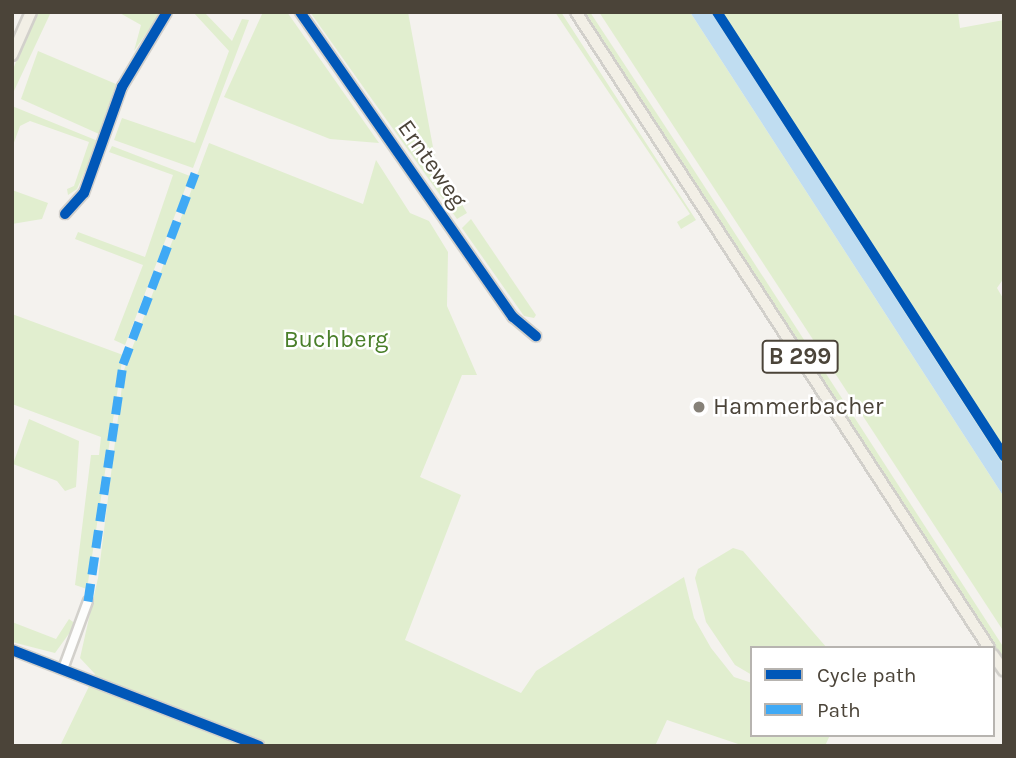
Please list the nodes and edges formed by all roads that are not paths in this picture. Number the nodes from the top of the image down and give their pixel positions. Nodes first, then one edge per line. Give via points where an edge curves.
1 (31, 12) edge
2 (167, 12) edge
3 (300, 12) edge
4 (576, 12) edge
5 (12, 55) edge
6 (65, 214) dead end
7 (536, 336) dead end
8 (88, 601) dead end
9 (988, 646) edge
10 (12, 650) edge
11 (63, 669) junction
12 (259, 746) edge

1 - 5 main road
2 - 6 street via 127,76 85,193
3 - 7 street, Ernteweg via 513,317
4 - 9 main road, B 299
8 - 11 street
10 - 11 street
11 - 12 street

